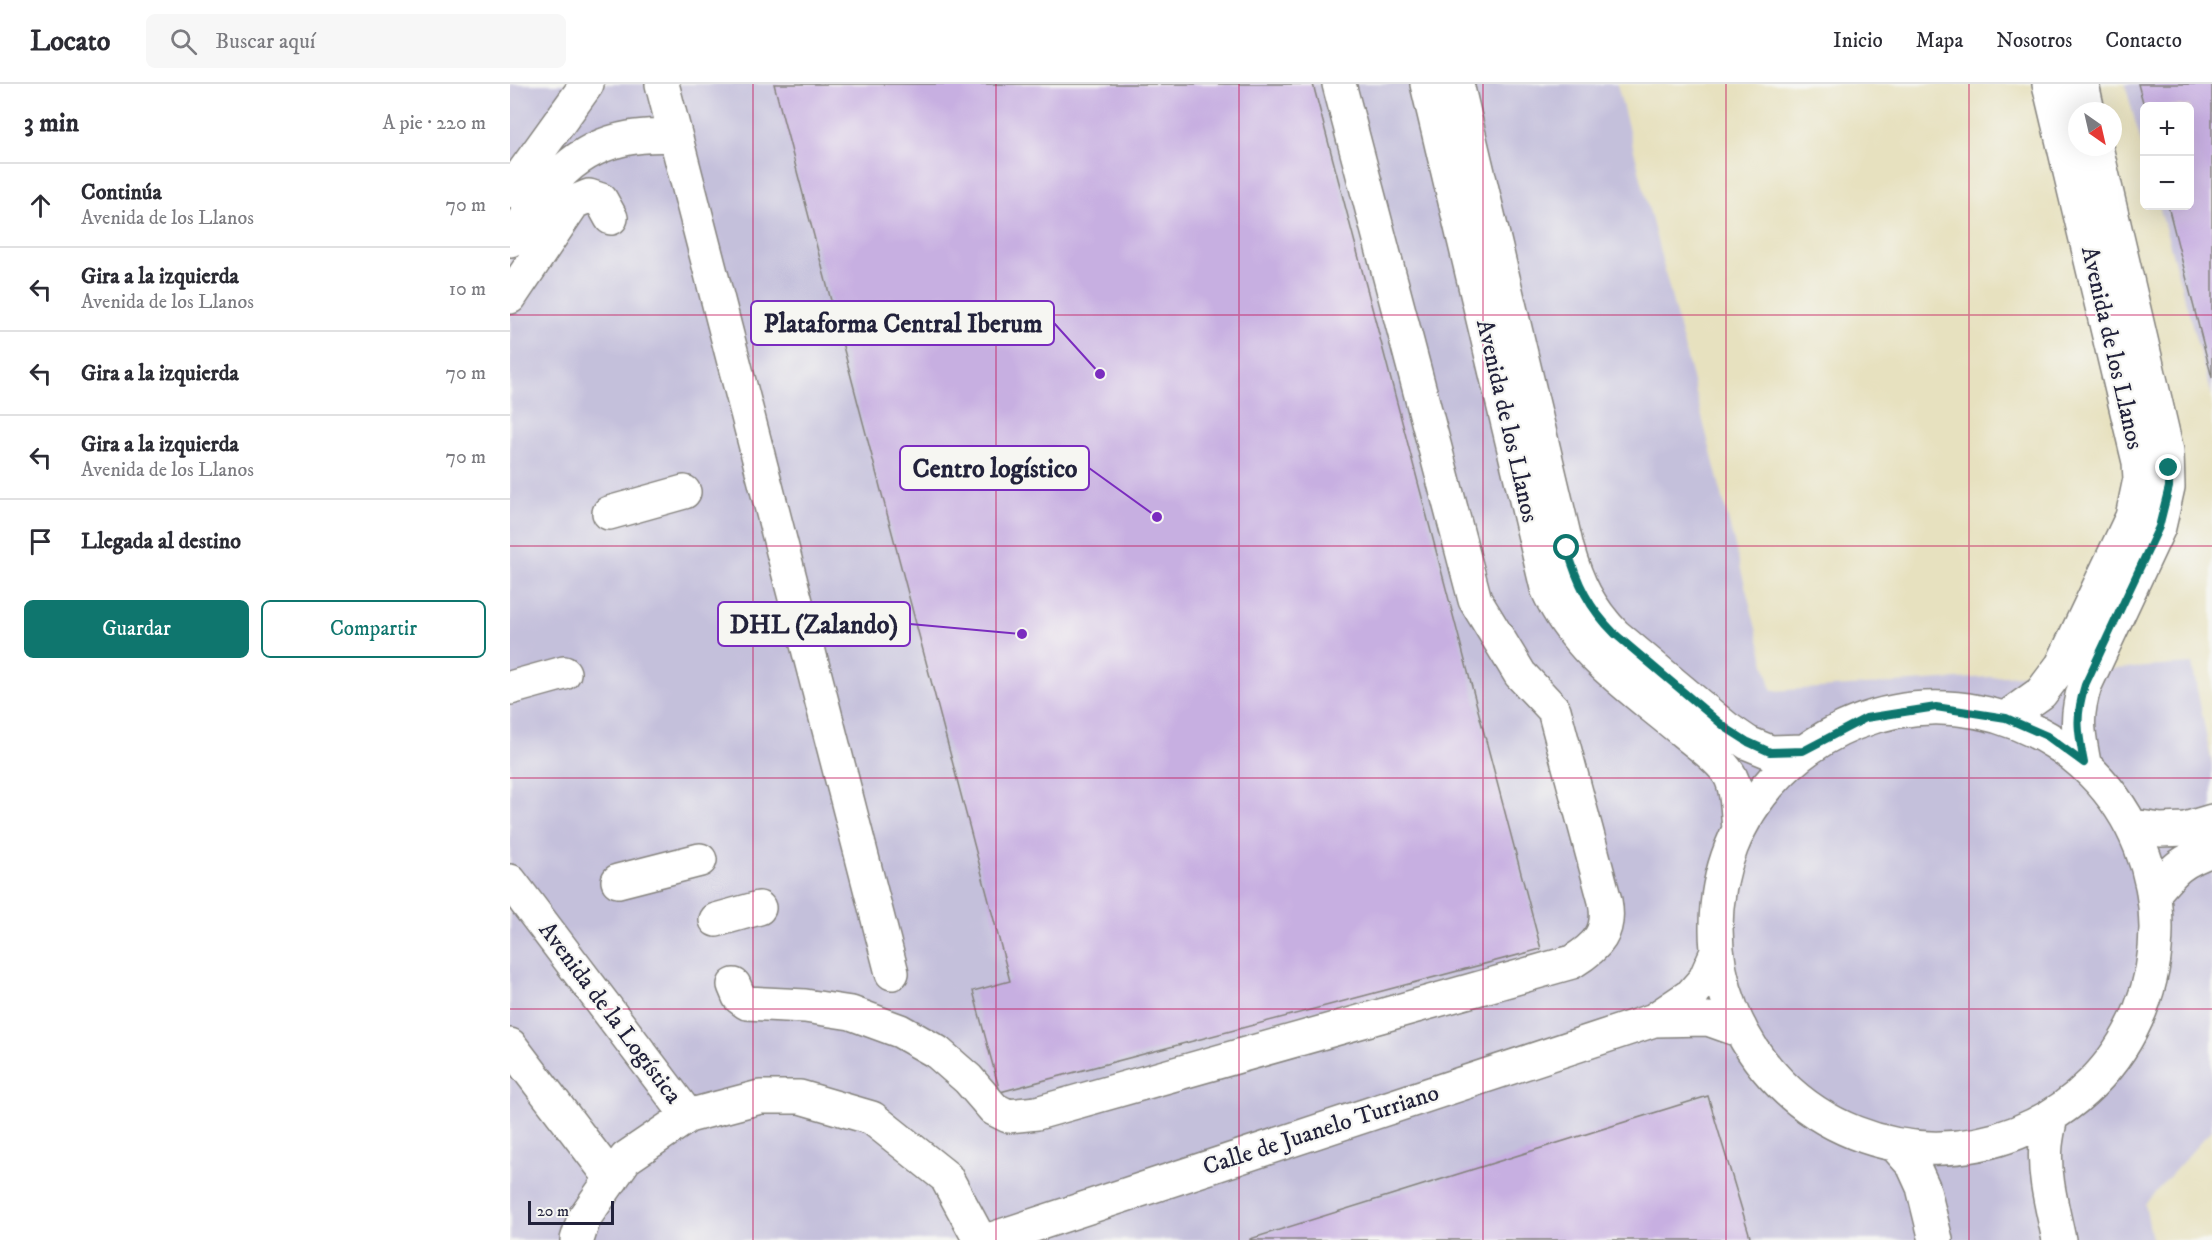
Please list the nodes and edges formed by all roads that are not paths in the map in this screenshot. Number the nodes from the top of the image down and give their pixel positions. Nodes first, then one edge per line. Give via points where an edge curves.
1 (587, 84) edge
2 (609, 84) edge
3 (662, 84) edge
4 (1339, 84) edge
5 (1427, 84) edge
6 (1457, 84) edge
7 (2049, 84) edge
8 (2082, 84) edge
9 (2086, 102) edge
10 (562, 118) junction
11 (675, 135) junction
12 (2098, 156) edge
13 (510, 191) edge
14 (611, 218) dead end
15 (510, 240) edge
16 (510, 297) edge
17 (684, 492) dead end
18 (609, 513) dead end
19 (564, 673) dead end
20 (510, 688) edge
21 (2006, 718) junction
22 (1803, 751) junction
23 (2084, 763) junction
24 (2212, 821) edge
25 (2133, 826) junction
26 (1739, 828) junction
27 (2212, 850) edge
28 (700, 860) dead end
29 (510, 881) edge
30 (618, 881) dead end
31 (2154, 893) junction
32 (759, 908) dead end
33 (716, 920) dead end
34 (1716, 954) junction
35 (892, 973) dead end
36 (734, 985) dead end
37 (1654, 1020) junction
38 (1739, 1030) junction
39 (510, 1045) edge
40 (688, 1116) junction
41 (2051, 1117) junction
42 (1895, 1145) junction
43 (612, 1179) junction
44 (577, 1240) edge
45 (980, 1240) edge
46 (989, 1240) edge
47 (1936, 1240) edge
48 (2059, 1240) edge

1 - 10 street
2 - 10 street
3 - 11 street
4 - 36 street via 1475,600 1520,674 1554,710 1605,901 1608,916 1603,934 1591,950 1572,962 1037,1113 1008,1116 994,1109 937,1052 900,1031 851,1013 747,1002 739,997
5 - 26 street, Avenida de los Llanos via 1547,588 1556,610 1587,649 1730,774
6 - 22 street, Avenida de los Llanos via 1567,548 1587,600 1615,634 1726,728 1770,752
7 - 21 street, Avenida de los Llanos via 2140,479 2132,518 2061,665 2041,693
8 - 9 street
10 - 13 street
11 - 15 street via 603,144 574,161 550,182
11 - 35 street
12 - 23 street, Avenida de los Llanos via 2167,451 2169,487 2159,527 2078,707
14 - 16 street via 601,200 589,196 574,202
17 - 18 street
19 - 20 street
21 - 22 street via 1936,707 1866,718
21 - 23 street via 2047,736
22 - 26 street via 1766,786
23 - 25 street via 2111,792
24 - 25 street via 2185,830
25 - 31 street
26 - 34 street via 1718,890
27 - 31 street via 2175,867
28 - 30 street
29 - 40 street, Avenida de la Logística
31 - 41 street via 2155,958 2136,1021 2101,1075
32 - 33 street
34 - 37 street, Calle de Juanelo Turriano via 1705,978 1691,995
34 - 38 street via 1724,994
37 - 38 street, Calle de Juanelo Turriano via 1707,1019
37 - 46 street, Calle de Juanelo Turriano
38 - 42 street via 1787,1091 1832,1124
39 - 43 street
40 - 43 street via 626,1158
40 - 45 street via 760,1097 800,1097 872,1118 946,1177
41 - 42 street via 2002,1139 1949,1149
41 - 48 street via 2046,1161
42 - 47 street via 1913,1165 1923,1187
43 - 44 street via 584,1218

